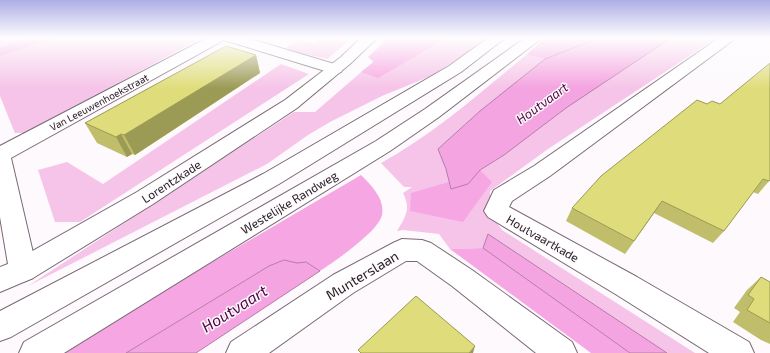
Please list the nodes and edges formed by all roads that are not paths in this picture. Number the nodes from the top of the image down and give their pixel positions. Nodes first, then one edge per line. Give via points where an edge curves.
1 (188, 54) edge
2 (284, 54) edge
3 (351, 54) edge
4 (475, 54) edge
5 (513, 54) edge
6 (706, 54) edge
7 (335, 69) junction
8 (0, 156) edge
9 (23, 270) junction
10 (0, 280) edge
11 (0, 328) edge
12 (35, 353) edge
13 (242, 353) edge
14 (561, 353) edge
15 (738, 353) edge

1 - 8 street, Van Leeuwenhoekstraat
2 - 7 street
3 - 7 street, Lorentzkade
4 - 11 street via 271,179
5 - 12 street, Westelijke Randweg via 432,114 383,146
6 - 15 street, Houtvaartkade via 542,171 502,196 496,211
7 - 9 street, Lorentzkade via 291,104 145,198
8 - 9 street
9 - 10 street, Lorentzkade
13 - 14 street, Munterslaan via 343,284 402,250 422,251

